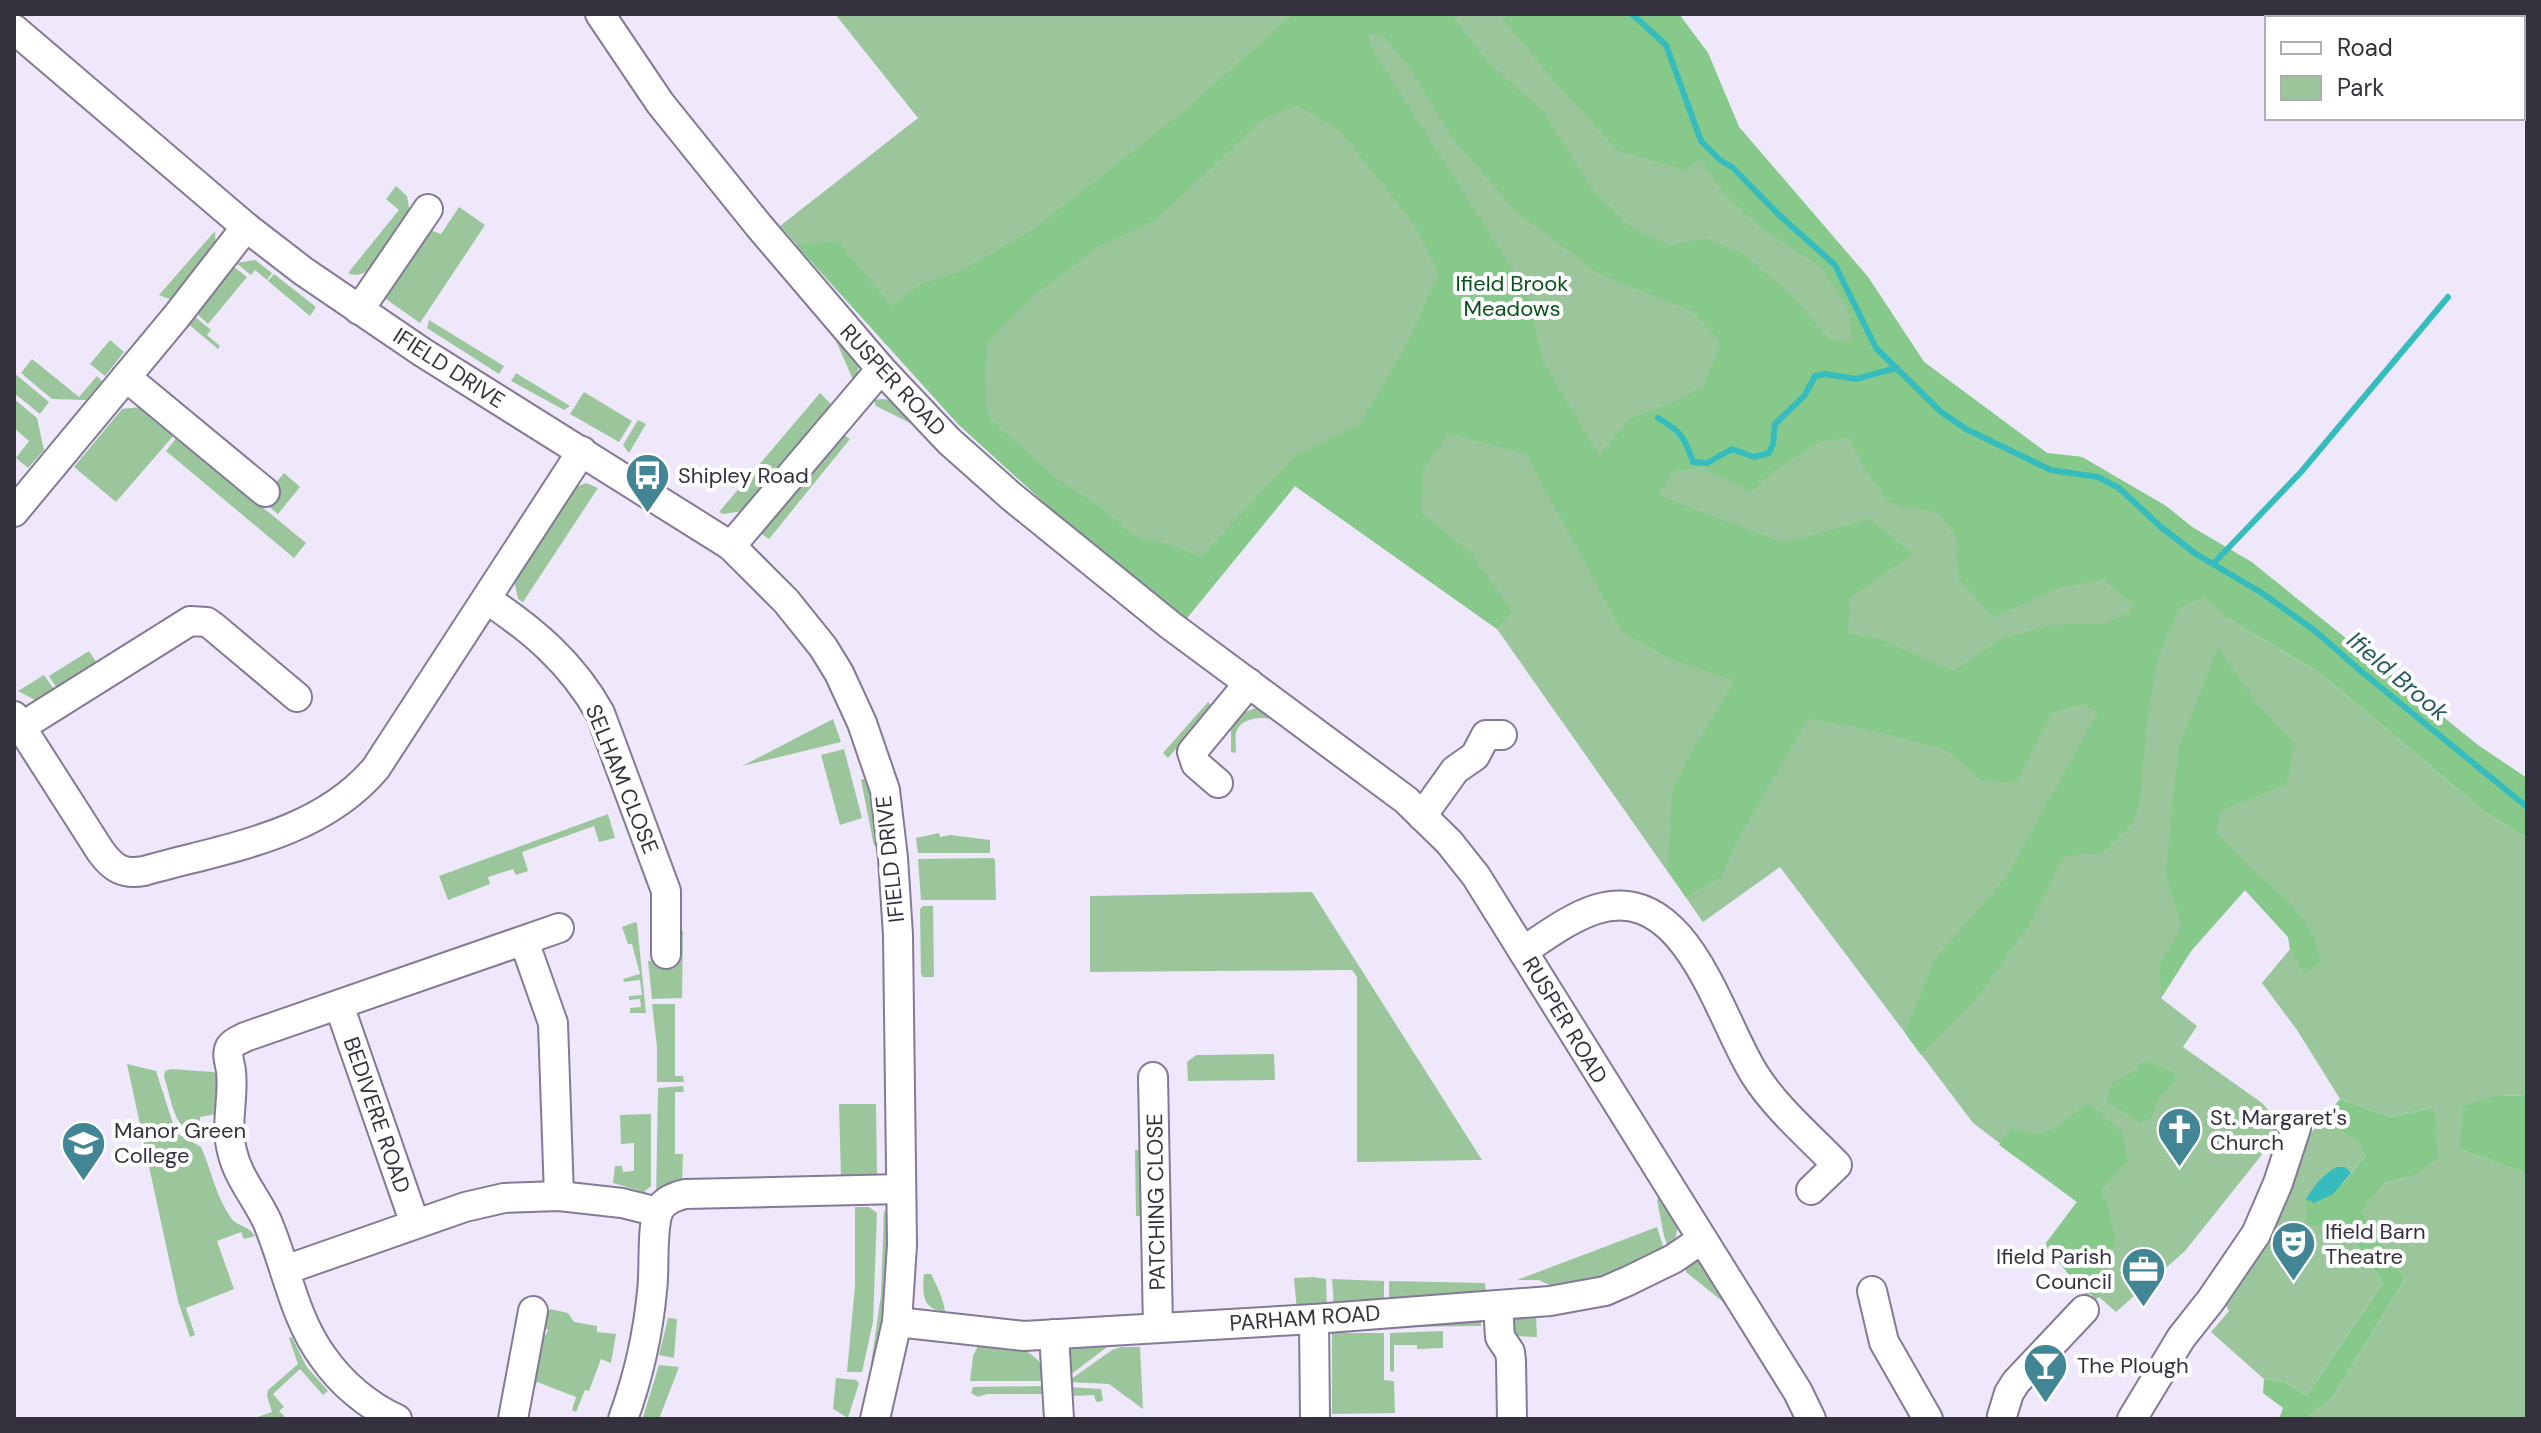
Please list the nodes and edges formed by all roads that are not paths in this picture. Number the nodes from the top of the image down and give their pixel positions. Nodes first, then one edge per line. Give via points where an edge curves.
1 (600, 14) edge
2 (14, 29) edge
3 (428, 209) dead end
4 (246, 227) junction
5 (359, 310) junction
6 (881, 369) junction
7 (126, 377) junction
8 (582, 451) junction
9 (265, 492) dead end
10 (14, 512) edge
11 (731, 546) junction
12 (486, 599) junction
13 (1249, 683) junction
14 (297, 697) dead end
15 (18, 722) edge
16 (1502, 735) dead end
17 (1218, 783) dead end
18 (1422, 816) junction
19 (559, 928) dead end
20 (524, 941) junction
21 (1523, 951) junction
22 (666, 954) dead end
23 (339, 1005) junction
24 (1153, 1077) dead end
25 (2296, 1128) dead end
26 (901, 1189) junction
27 (1811, 1190) dead end
28 (559, 1196) junction
29 (658, 1212) junction
30 (415, 1224) junction
31 (1701, 1240) junction
32 (285, 1270) junction
33 (1872, 1291) dead end
34 (1498, 1305) junction
35 (2084, 1310) dead end
36 (533, 1311) dead end
37 (1314, 1319) junction
38 (897, 1322) junction
39 (1158, 1327) junction
40 (1054, 1334) junction
41 (2001, 1418) edge
42 (397, 1419) edge
43 (513, 1419) edge
44 (623, 1419) edge
45 (875, 1419) edge
46 (1059, 1419) edge
47 (1315, 1419) edge
48 (1512, 1419) edge
49 (1811, 1419) edge
50 (1928, 1419) edge
51 (2132, 1419) edge

1 - 6 street, RUSPER ROAD via 683,133
2 - 4 street, IFIELD DRIVE
3 - 5 street
4 - 5 street, IFIELD DRIVE
4 - 7 street
5 - 8 street, IFIELD DRIVE
6 - 11 street
6 - 13 street, RUSPER ROAD via 1002,488
7 - 9 street
7 - 10 street
8 - 11 street, IFIELD DRIVE
8 - 12 street
11 - 26 street, IFIELD DRIVE via 823,647 859,715 885,790 898,935
12 - 15 street via 376,768 343,800 288,830 144,871 124,872 108,862
12 - 22 street, SELHAM CLOSE via 559,656 600,713 666,891
13 - 17 street via 1192,752 1196,764
13 - 18 street, RUSPER ROAD
14 - 15 street via 215,628 198,620
16 - 18 street via 1486,735 1475,756 1455,770
18 - 21 street, RUSPER ROAD via 1476,876
19 - 20 street
20 - 23 street
20 - 28 street via 553,1023
21 - 27 street via 1585,914 1612,906 1642,909 1675,929 1759,1081 1837,1165
21 - 31 street, RUSPER ROAD
23 - 30 street, BEDIVERE ROAD
23 - 32 street via 236,1041 228,1056 231,1150
24 - 39 street, PATCHING CLOSE
25 - 51 street via 2266,1214
26 - 29 street via 685,1194
26 - 38 street, IFIELD DRIVE
28 - 29 street
28 - 30 street via 485,1201
29 - 44 street via 648,1324
30 - 32 street
31 - 34 street, PARHAM ROAD via 1659,1267 1605,1291
31 - 49 street, RUSPER ROAD
32 - 42 street via 323,1358 352,1389
33 - 50 street via 1884,1342
34 - 37 street, PARHAM ROAD
34 - 48 street via 1500,1337 1510,1352
35 - 41 street via 2016,1382
36 - 43 street
37 - 39 street, PARHAM ROAD
37 - 47 street
38 - 40 street, PARHAM ROAD via 998,1334
38 - 45 street, IFIELD DRIVE
39 - 40 street, PARHAM ROAD
40 - 46 street

